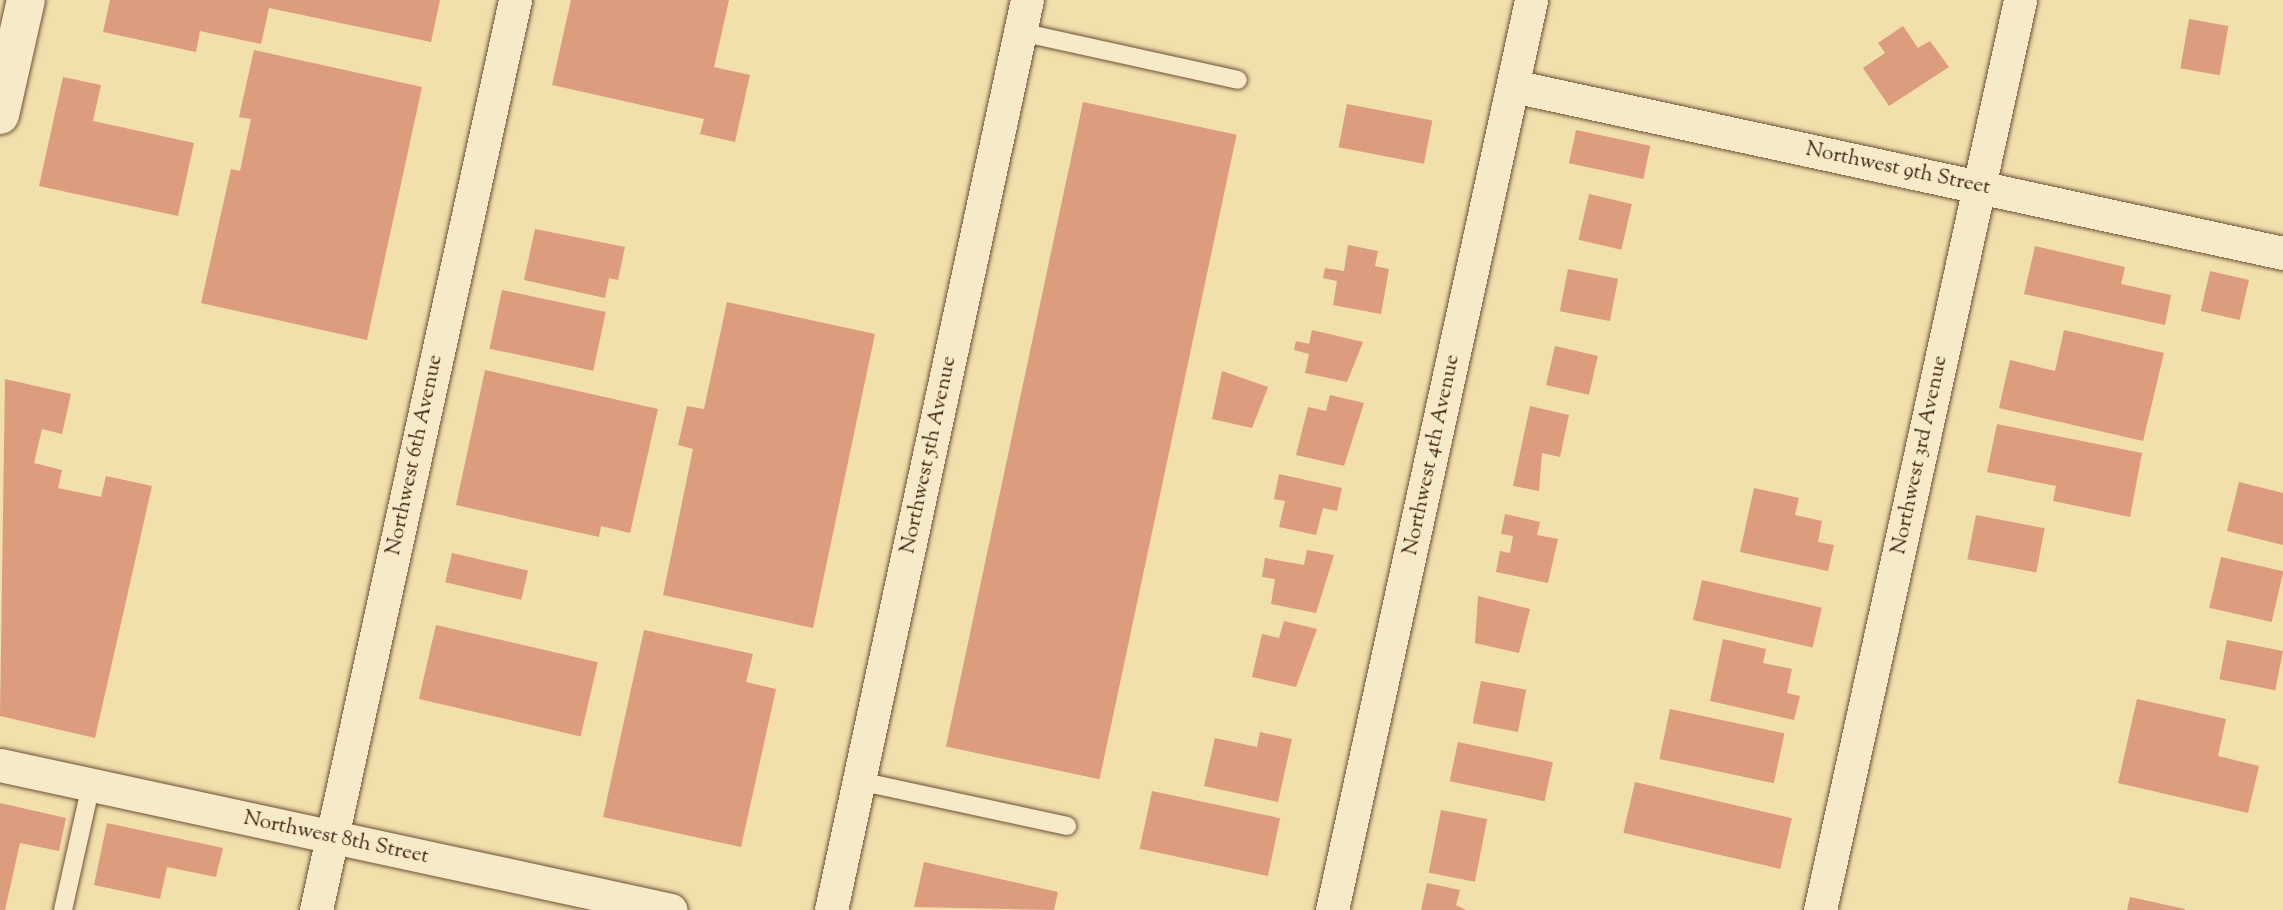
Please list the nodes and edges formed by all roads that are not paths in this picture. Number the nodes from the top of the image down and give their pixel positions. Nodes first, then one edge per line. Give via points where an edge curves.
1 (26, 0) edge
2 (514, 0) edge
3 (1531, 0) edge
4 (2020, 0) edge
5 (1023, 16) edge
6 (1238, 80) dead end
7 (1513, 86) junction
8 (0, 116) edge
9 (1979, 187) junction
10 (2283, 253) edge
11 (0, 765) edge
12 (859, 781) junction
13 (91, 785) junction
14 (1067, 826) dead end
15 (332, 837) junction
16 (63, 910) edge
17 (316, 910) edge
18 (671, 910) edge
19 (831, 910) edge
20 (1332, 910) edge
21 (1820, 910) edge

1 - 8 main road
2 - 15 street, Northwest 6th Avenue
3 - 7 street, Northwest 4th Avenue
4 - 9 street, Northwest 3rd Avenue
5 - 6 lane
5 - 12 street, Northwest 5th Avenue
7 - 9 street, Northwest 9th Street
7 - 20 street, Northwest 4th Avenue
9 - 10 street, Northwest 9th Street
9 - 21 street, Northwest 3rd Avenue
11 - 13 street, Northwest 8th Street
12 - 14 lane
12 - 19 street, Northwest 5th Avenue
13 - 15 street, Northwest 8th Street
13 - 16 lane
15 - 17 street, Northwest 6th Avenue
15 - 18 street, Northwest 8th Street

